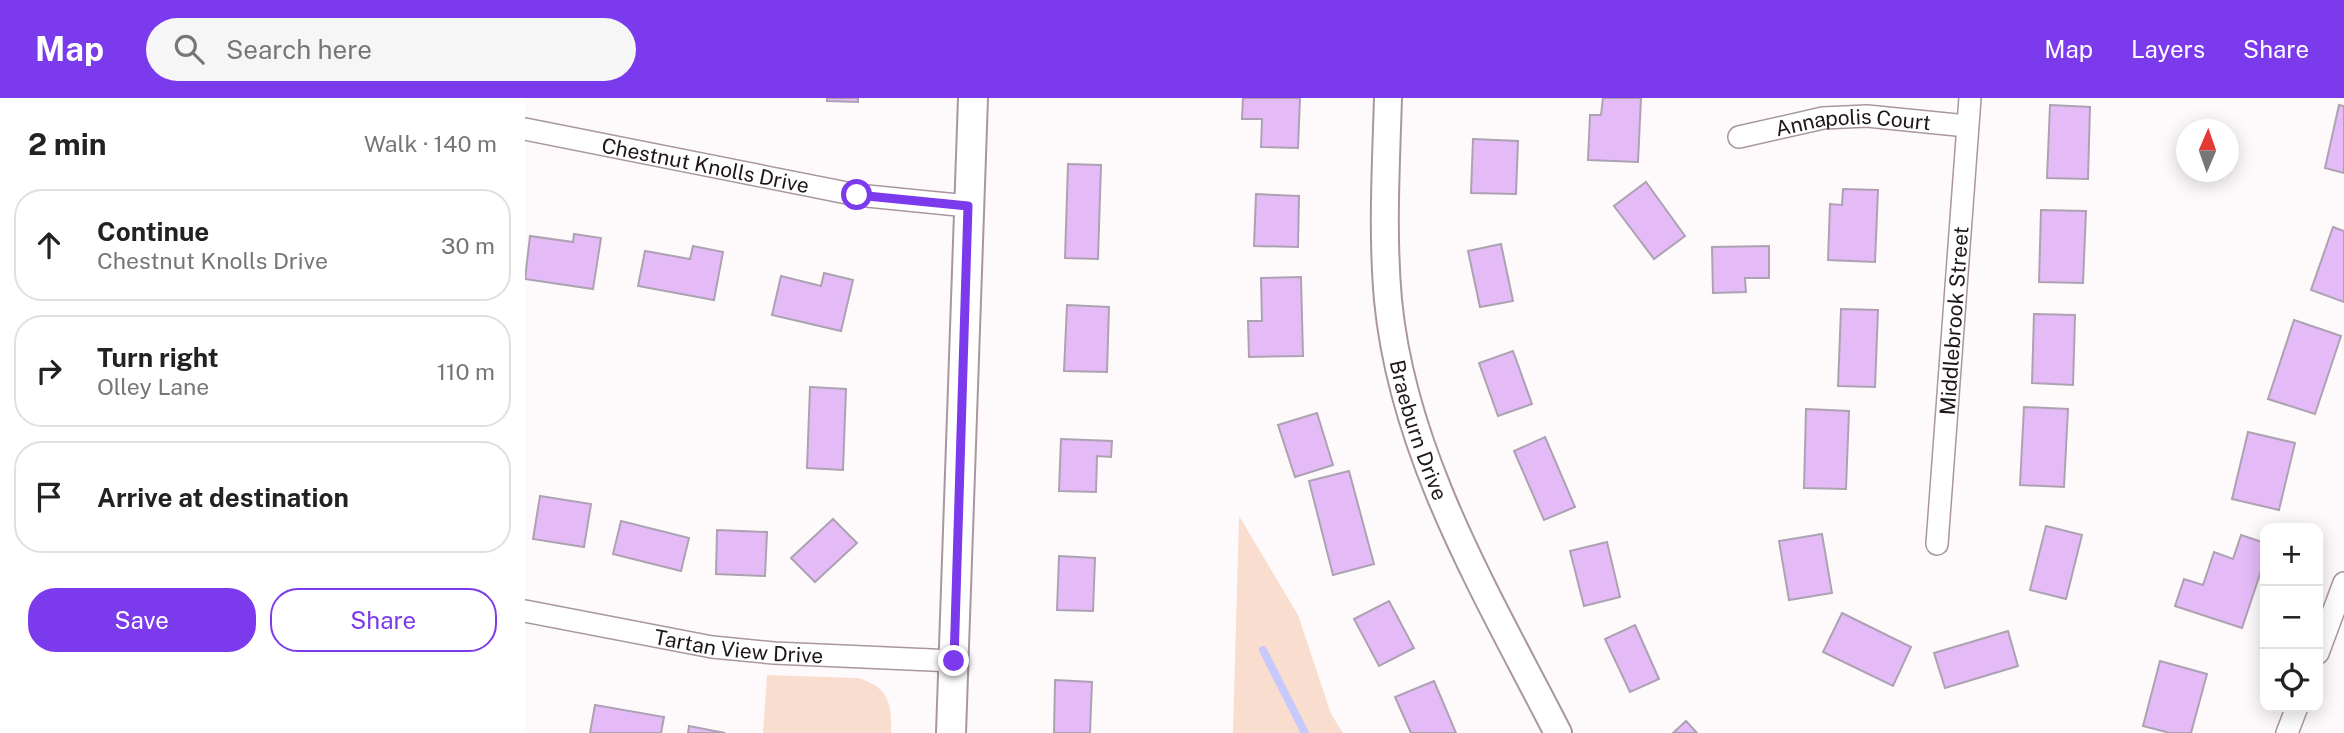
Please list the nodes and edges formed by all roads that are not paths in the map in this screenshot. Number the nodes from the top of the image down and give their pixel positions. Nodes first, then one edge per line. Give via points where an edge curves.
1 (973, 98) edge
2 (1388, 98) edge
3 (1970, 98) edge
4 (1967, 126) junction
5 (525, 129) edge
6 (1739, 137) dead end
7 (968, 206) junction
8 (1937, 544) dead end
9 (2344, 583) edge
10 (525, 611) edge
11 (2319, 649) edge
12 (954, 661) junction
13 (2295, 712) edge
14 (951, 733) edge
15 (1558, 733) edge
16 (2287, 733) edge

1 - 7 main road
2 - 15 street, Braeburn Drive via 1388,300 1411,411 1455,531
3 - 4 street, Middlebrook Street
4 - 6 street, Annapolis Court via 1867,116 1823,118
4 - 8 street, Middlebrook Street
5 - 7 street, Chestnut Knolls Drive via 857,195
7 - 12 main road
9 - 11 street
10 - 12 street, Tartan View Drive via 712,647
12 - 14 main road
13 - 16 street

